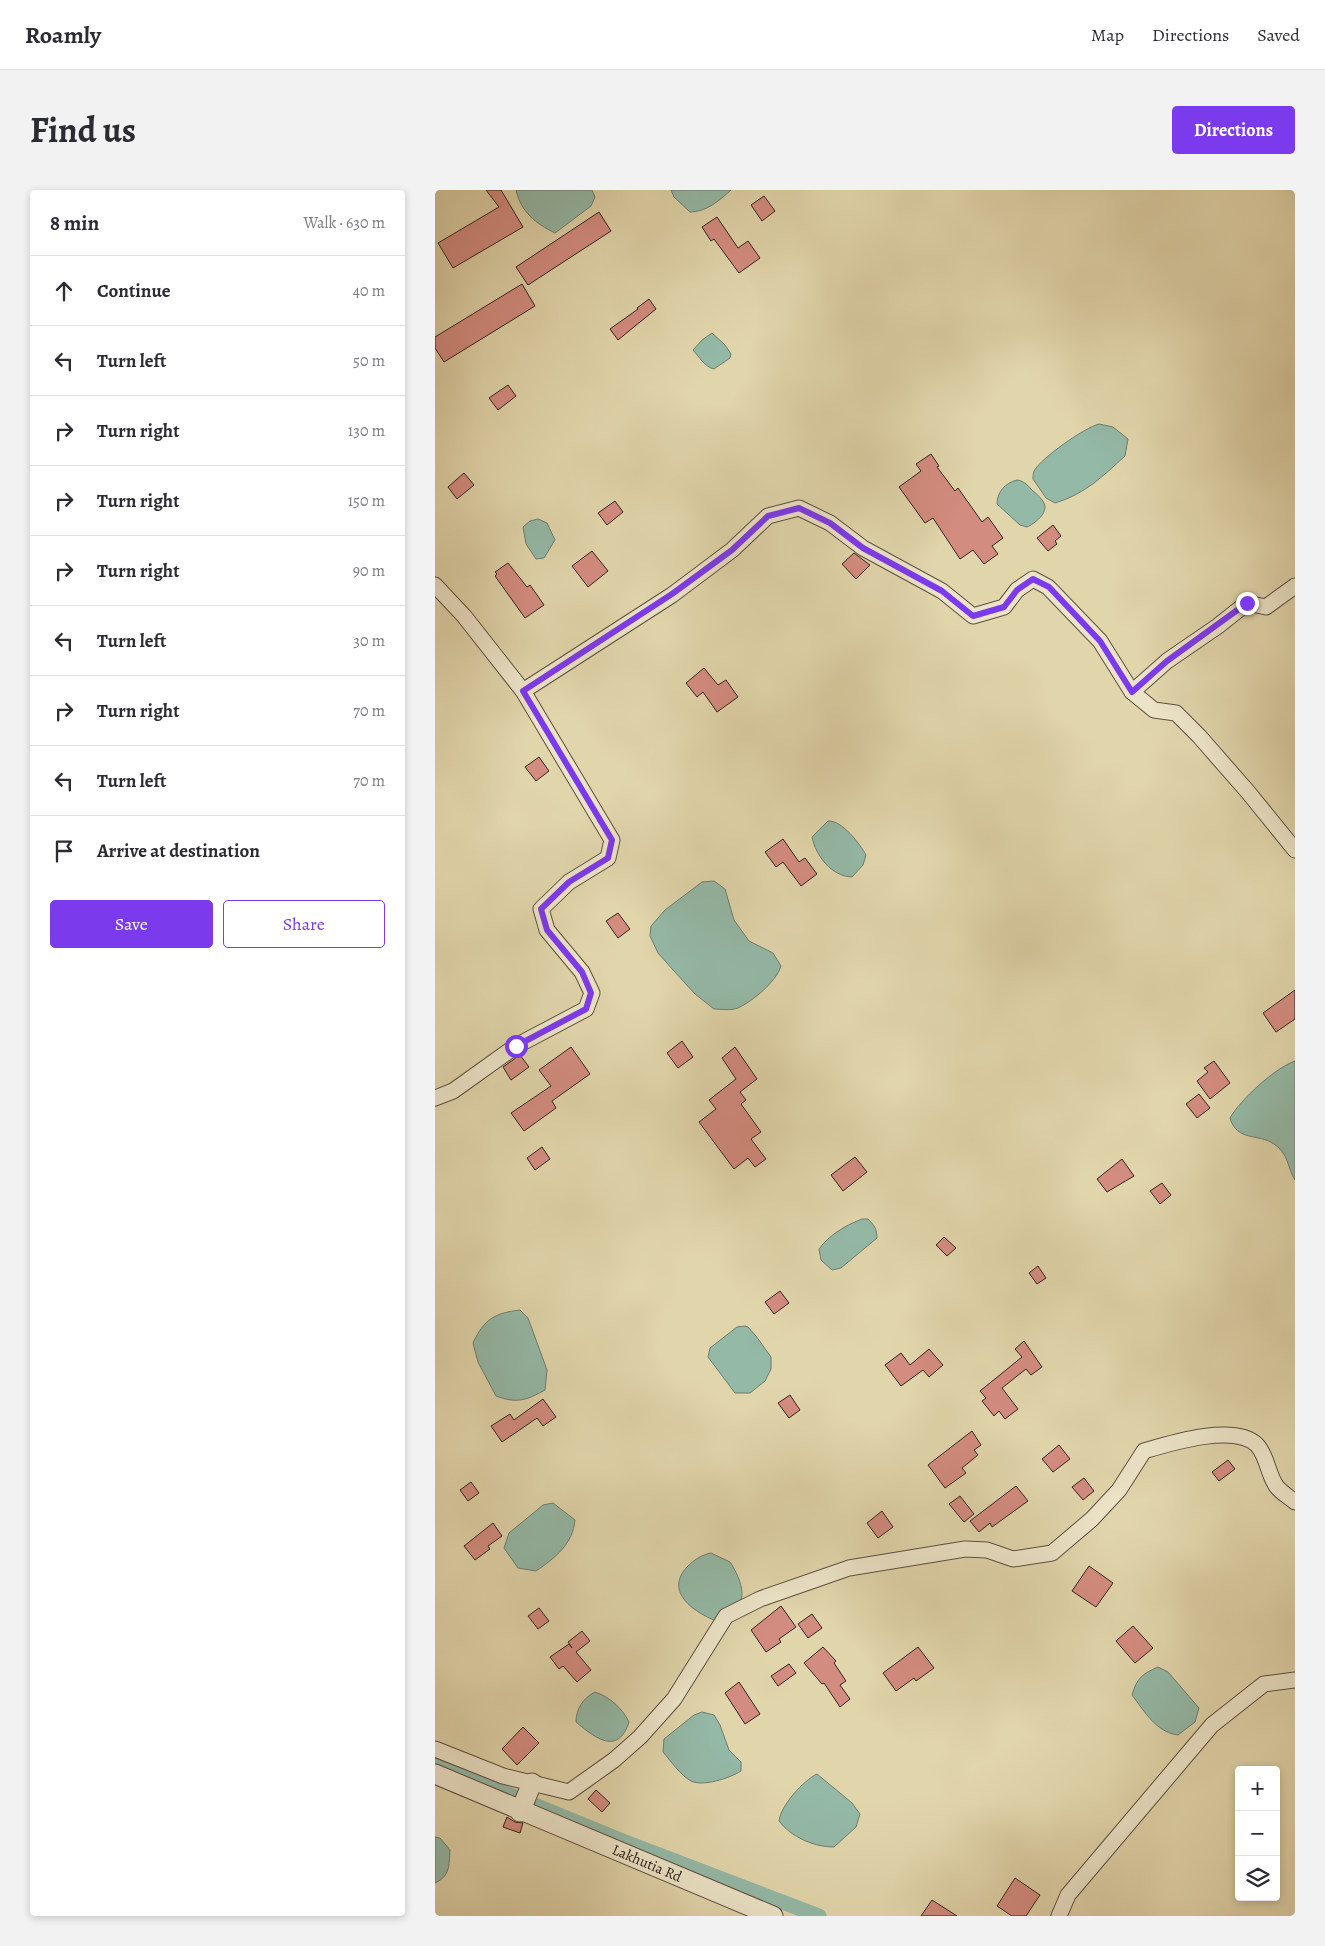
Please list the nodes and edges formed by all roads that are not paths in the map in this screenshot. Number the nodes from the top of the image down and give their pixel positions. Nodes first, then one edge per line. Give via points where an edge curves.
1 (435, 585) edge
2 (1295, 586) edge
3 (523, 691) junction
4 (1132, 692) junction
5 (1295, 850) edge
6 (435, 1098) edge
7 (1295, 1502) edge
8 (1295, 1680) edge
9 (435, 1749) edge
10 (435, 1774) edge
11 (532, 1783) junction
12 (521, 1812) junction
13 (773, 1916) edge
14 (1059, 1916) edge

1 - 3 street via 464,616
2 - 4 street via 1266,607 1247,603 1167,661
3 - 4 street via 672,594 732,550 768,516 799,508 830,523 863,548 942,591 973,616 1004,607 1017,590 1033,579 1049,587 1100,641
3 - 6 street via 612,840 608,858 569,882 541,909 547,930 582,972 591,993 586,1009 516,1046 453,1091
4 - 5 street via 1153,710 1175,713 1199,736
7 - 11 street via 1276,1486 1257,1445 1243,1437 1187,1438 1145,1451 1119,1490 1092,1520 1052,1553 1013,1559 987,1550 965,1548 849,1568 760,1598 726,1616 674,1699 640,1737 569,1792
8 - 14 street via 1263,1684 1212,1725 1068,1895
9 - 11 street via 503,1776
10 - 12 street, Lakhutia Rd
11 - 12 street
12 - 13 street, Lakhutia Rd

